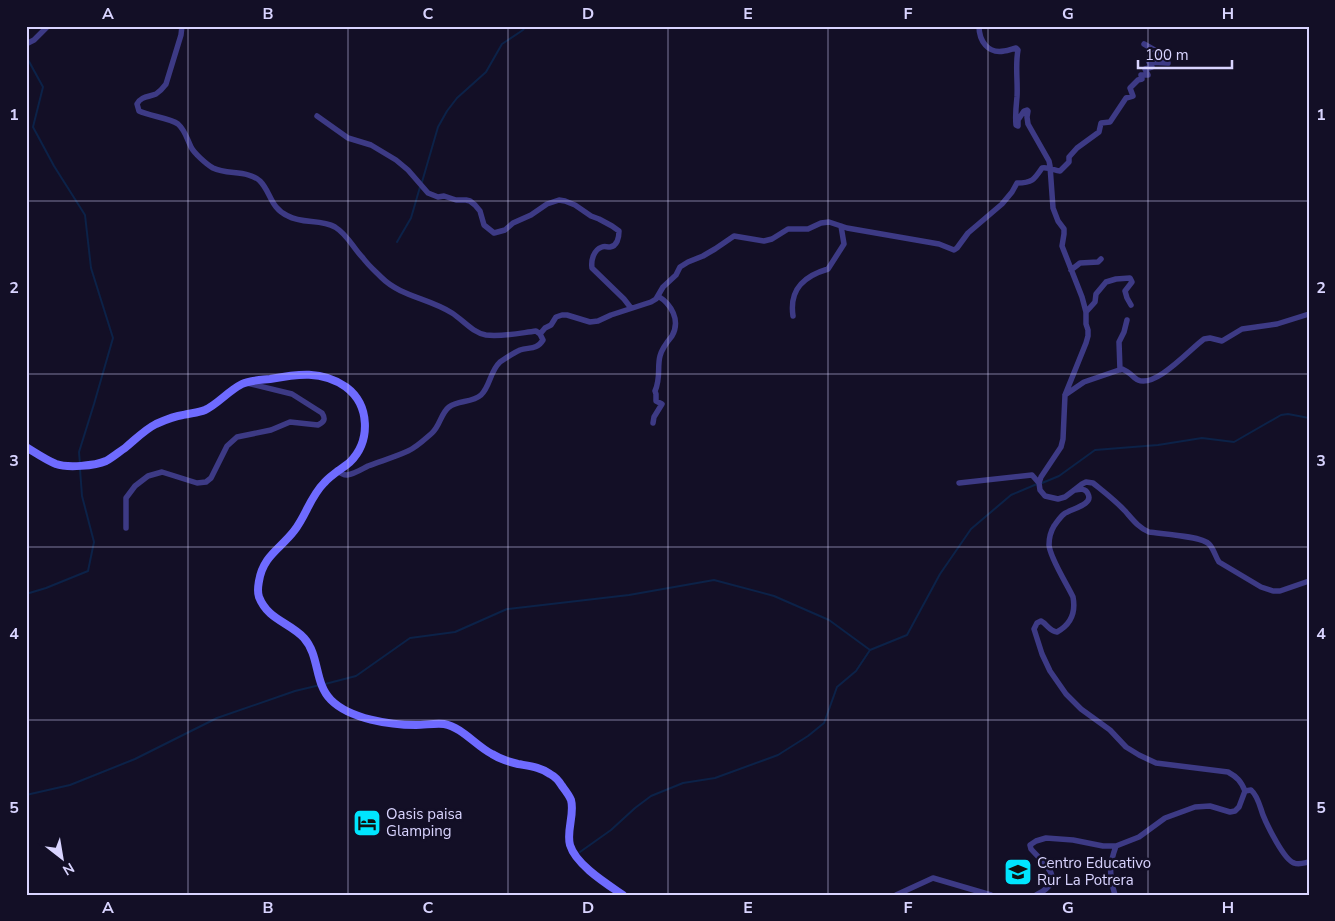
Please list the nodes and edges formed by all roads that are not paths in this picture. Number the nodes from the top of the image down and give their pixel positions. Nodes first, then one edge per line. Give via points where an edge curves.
1 (48, 26) edge
2 (182, 26) edge
3 (979, 26) edge
4 (26, 44) edge
5 (1144, 44) dead end
6 (317, 116) dead end
7 (1051, 170) junction
8 (841, 226) junction
9 (1101, 259) dead end
10 (1071, 270) junction
11 (658, 296) junction
12 (1131, 305) dead end
13 (631, 308) junction
14 (1086, 312) junction
15 (1309, 314) edge
16 (793, 316) dead end
17 (1127, 320) dead end
18 (540, 334) junction
19 (1120, 370) junction
20 (245, 382) junction
21 (1066, 395) junction
22 (653, 423) dead end
23 (26, 447) edge
24 (337, 470) junction
25 (959, 483) dead end
26 (1039, 486) junction
27 (1075, 490) junction
28 (126, 528) dead end
29 (1309, 581) edge
30 (1245, 791) junction
31 (1116, 846) junction
32 (1309, 862) edge
33 (623, 895) edge
34 (896, 895) edge
35 (992, 895) edge
36 (1036, 895) edge
37 (1114, 895) edge

1 - 4 street
2 - 18 street via 166,84 156,94 139,100 139,111 176,122 192,149 212,167 260,181 277,209 287,216 334,226 397,290 435,304 485,335 536,331
3 - 7 street via 981,38 991,50 1018,50 1016,125 1024,111 1028,111 1028,124
5 - 7 street via 1165,56 1168,63 1149,62 1152,66 1145,69 1148,76 1141,75 1142,79 1130,88 1132,96 1126,98 1110,122 1101,124 1099,132 1077,148 1060,171
6 - 13 street via 348,138 371,145 396,160 428,193 470,201 480,211 484,225 494,233 559,200 575,205 612,226 620,231 616,245 598,250 593,256 592,268
7 - 8 street via 1042,168 1035,179 1017,183 1002,204 968,233 954,250 939,244
7 - 10 street via 1053,208 1064,229 1062,246
8 - 11 street via 828,222 808,229 788,229 764,241 734,236 680,267
8 - 16 street via 844,244 828,269 802,282 794,294
9 - 10 street via 1080,263
10 - 14 street
11 - 13 street via 651,302
11 - 22 street via 671,308 675,320 674,330 659,358 654,391 656,401 662,404
12 - 14 street via 1125,291 1132,282 1130,278 1116,279 1106,282
13 - 18 street via 590,322 562,315
14 - 21 street via 1088,336
15 - 19 street via 1276,324 1242,329 1222,341 1204,340 1153,380 1138,380
17 - 19 street via 1119,342
18 - 24 street via 543,340 537,348 521,350 498,364 483,394 448,407 435,429 416,447 355,473 347,475
19 - 21 street via 1084,382
20 - 23 main road via 228,391 207,409 154,425 106,461 58,465
20 - 24 main road via 309,374 346,387 361,406 366,425 359,450 349,463
20 - 28 street via 292,394 322,413 322,423 318,426 290,422 271,430 237,437 227,446 206,482 197,483 162,472 148,476 126,498
21 - 26 street via 1061,447 1041,477
24 - 33 main road via 322,484 294,532 265,562 257,593 263,606 310,646 321,684 338,705 352,713 390,723 444,724 468,736 490,754 552,774 571,801 570,843 576,856
25 - 26 street via 1032,475
26 - 27 street via 1044,496 1058,499
27 - 29 street via 1086,482 1093,483 1142,529 1202,539 1212,546 1219,562 1261,586 1280,592
27 - 30 street via 1086,491 1090,497 1085,504 1060,517 1053,527 1049,543 1073,598 1073,616 1057,632 1041,621 1034,629 1050,671 1081,710 1104,725 1126,747 1156,763 1228,772 1240,780
30 - 31 street via 1235,811 1195,807 1165,818 1139,837
30 - 32 street via 1255,793 1263,816 1288,859 1292,863
31 - 36 street via 1046,838 1032,843 1031,849 1052,874 1053,882
31 - 37 street via 1110,868
34 - 35 street via 933,878

